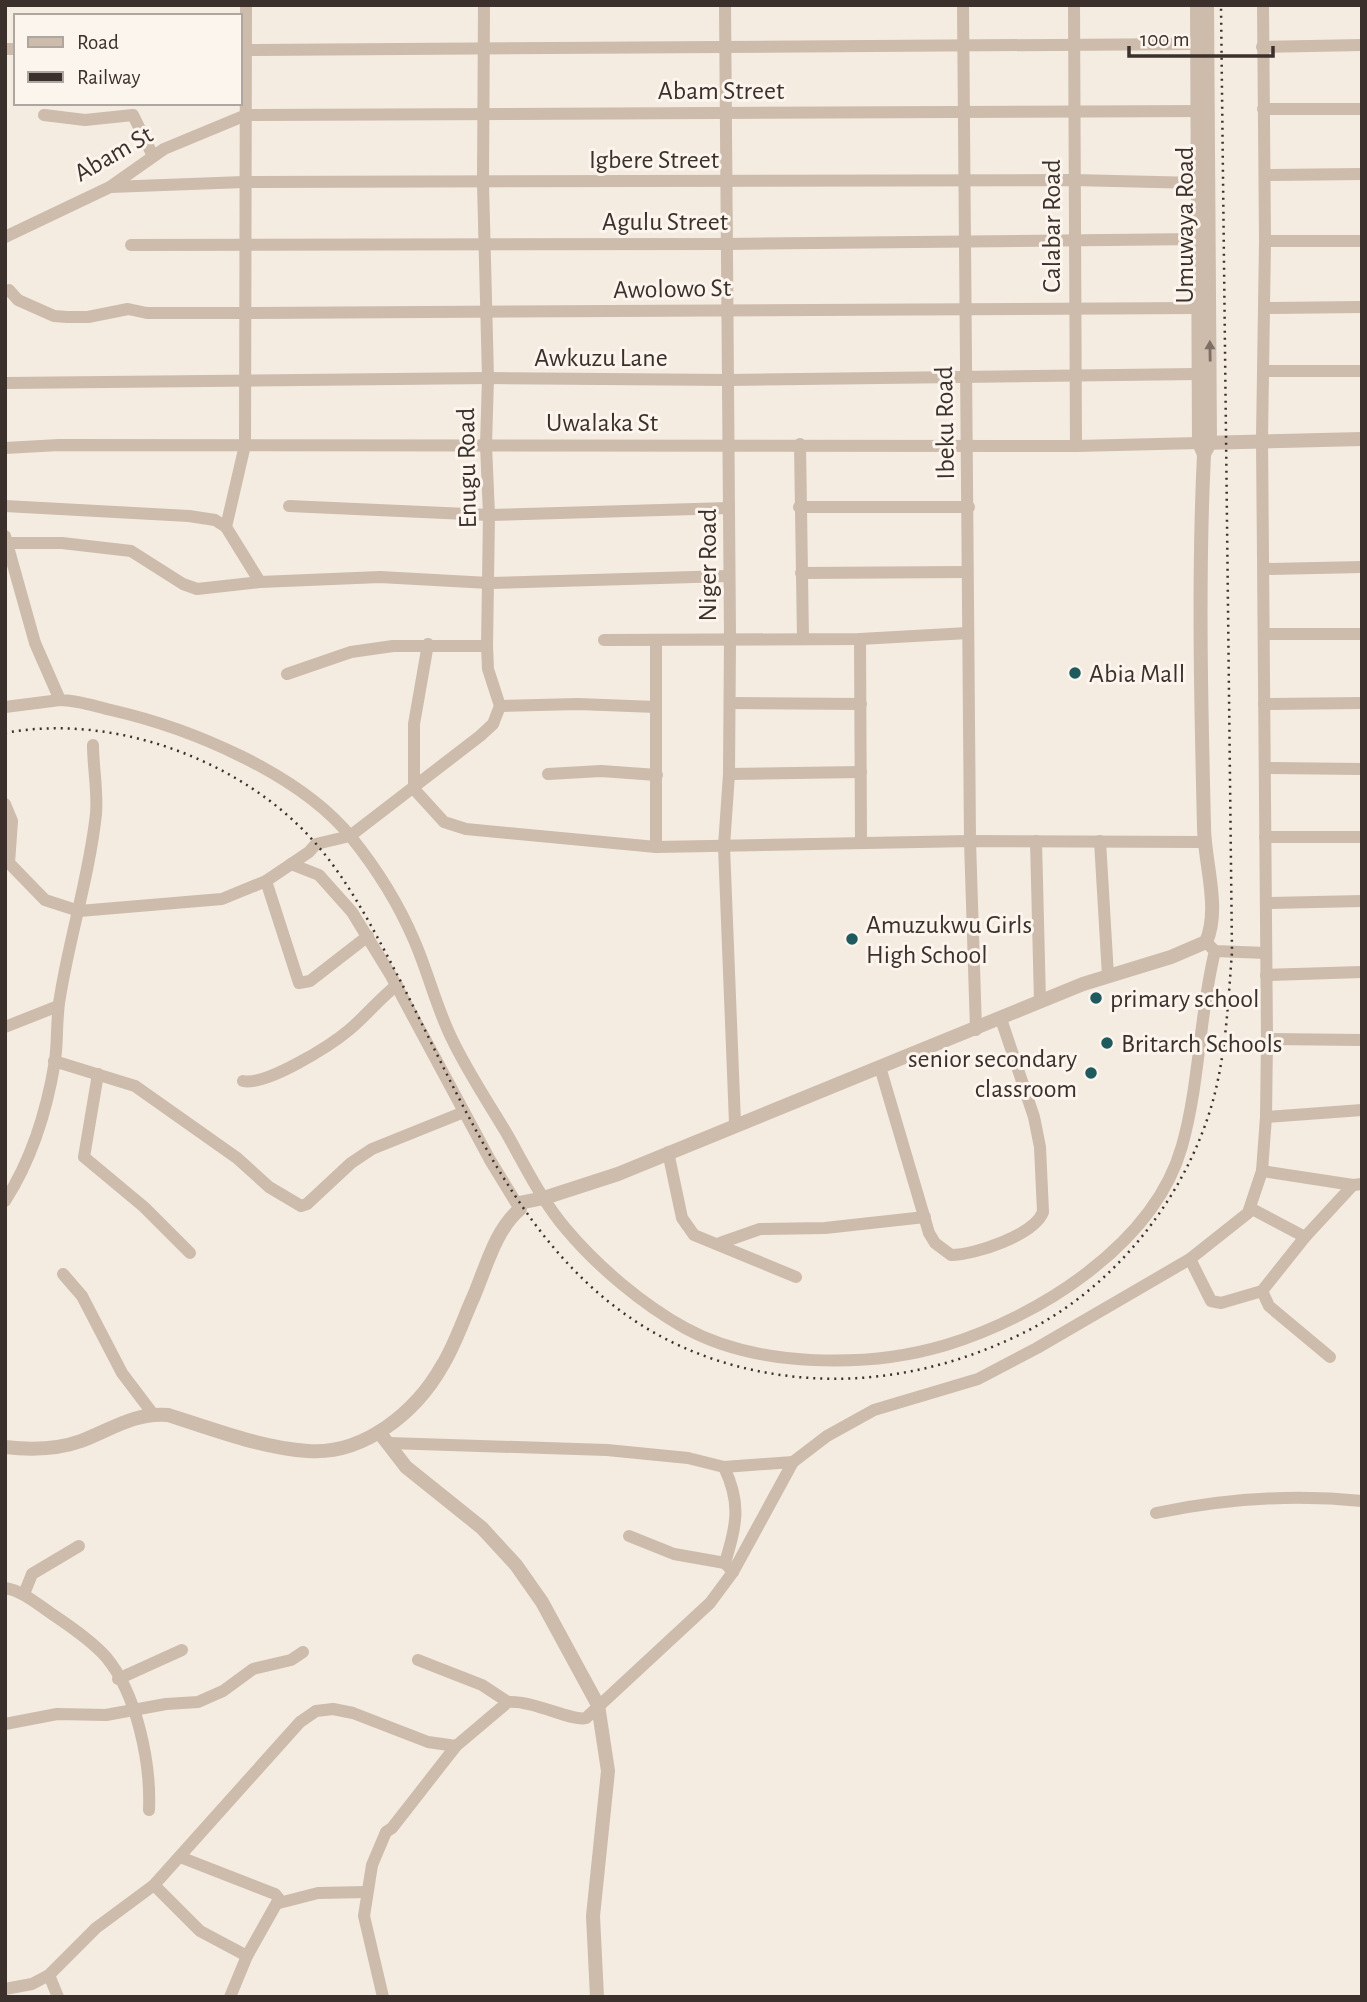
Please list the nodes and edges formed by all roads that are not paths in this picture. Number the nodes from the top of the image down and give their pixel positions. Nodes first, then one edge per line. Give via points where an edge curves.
1 (246, 5) edge
2 (484, 5) edge
3 (725, 5) edge
4 (963, 5) edge
5 (1074, 5) edge
6 (1197, 5) edge
7 (1207, 5) edge
8 (1263, 5) edge
9 (1197, 44) junction
10 (964, 45) junction
11 (1362, 45) edge
12 (725, 46) junction
13 (1075, 46) junction
14 (1262, 47) junction
15 (483, 48) junction
16 (243, 50) edge
17 (1263, 109) junction
18 (1362, 109) edge
19 (1203, 111) junction
20 (727, 112) junction
21 (1074, 112) junction
22 (964, 113) junction
23 (246, 115) junction
24 (483, 115) junction
25 (44, 116) dead end
26 (153, 156) junction
27 (1362, 174) edge
28 (1265, 175) junction
29 (964, 180) junction
30 (1073, 180) junction
31 (726, 181) junction
32 (244, 182) junction
33 (483, 183) junction
34 (1198, 183) junction
35 (110, 187) junction
36 (5, 237) edge
37 (1198, 239) junction
38 (965, 240) junction
39 (1362, 240) edge
40 (1073, 241) junction
41 (1265, 241) junction
42 (486, 243) junction
43 (726, 244) junction
44 (131, 246) dead end
45 (244, 246) junction
46 (9, 290) dead end
47 (1074, 306) junction
48 (965, 307) junction
49 (1265, 307) junction
50 (1362, 307) edge
51 (1197, 308) junction
52 (728, 311) junction
53 (246, 313) junction
54 (487, 313) junction
55 (1264, 371) junction
56 (1362, 371) edge
57 (1197, 374) junction
58 (966, 375) junction
59 (1076, 377) junction
60 (488, 378) junction
61 (729, 380) junction
62 (5, 383) edge
63 (245, 383) junction
64 (1262, 439) junction
65 (1362, 439) edge
66 (800, 444) junction
67 (245, 445) junction
68 (486, 445) junction
69 (728, 445) junction
70 (968, 446) junction
71 (1076, 446) junction
72 (1204, 447) junction
73 (5, 448) edge
74 (5, 506) edge
75 (289, 506) dead end
76 (799, 507) junction
77 (969, 507) junction
78 (729, 509) junction
79 (489, 515) junction
80 (226, 527) junction
81 (7, 540) edge
82 (1362, 567) edge
83 (1264, 569) junction
84 (967, 572) junction
85 (801, 573) junction
86 (729, 576) junction
87 (260, 582) junction
88 (489, 583) junction
89 (968, 633) junction
90 (1264, 634) junction
91 (1362, 634) edge
92 (730, 638) junction
93 (803, 639) junction
94 (860, 639) junction
95 (604, 640) dead end
96 (656, 641) junction
97 (428, 644) junction
98 (486, 646) junction
99 (287, 674) dead end
100 (60, 700) junction
101 (730, 703) junction
102 (861, 704) junction
103 (1264, 704) junction
104 (1362, 704) edge
105 (500, 706) junction
106 (5, 707) edge
107 (656, 707) junction
108 (93, 744) dead end
109 (1265, 768) junction
110 (1362, 769) edge
111 (861, 772) junction
112 (548, 774) dead end
113 (729, 774) junction
114 (657, 775) junction
115 (414, 789) junction
116 (5, 804) edge
117 (350, 836) junction
118 (1265, 837) junction
119 (1362, 837) edge
120 (970, 841) junction
121 (1036, 841) junction
122 (1100, 841) junction
123 (860, 842) junction
124 (1204, 842) junction
125 (724, 846) junction
126 (656, 847) junction
127 (7, 863) edge
128 (291, 864) junction
129 (266, 881) junction
130 (1362, 901) edge
131 (1267, 903) junction
132 (79, 911) junction
133 (368, 936) junction
134 (1210, 946) junction
135 (1266, 953) junction
136 (1362, 972) edge
137 (1266, 975) junction
138 (1108, 976) junction
139 (397, 985) junction
140 (1040, 1002) junction
141 (58, 1006) junction
142 (1002, 1019) junction
143 (5, 1027) edge
144 (976, 1030) junction
145 (1268, 1039) junction
146 (1362, 1040) edge
147 (54, 1061) junction
148 (880, 1067) junction
149 (98, 1074) junction
150 (243, 1081) dead end
151 (1362, 1111) edge
152 (464, 1112) junction
153 (1266, 1117) junction
154 (736, 1123) junction
155 (668, 1152) junction
156 (1262, 1171) junction
157 (1357, 1185) edge
158 (544, 1198) junction
159 (5, 1201) edge
160 (520, 1209) junction
161 (1252, 1209) junction
162 (925, 1217) junction
163 (1305, 1237) junction
164 (720, 1243) junction
165 (190, 1253) dead end
166 (1190, 1259) junction
167 (63, 1274) dead end
168 (796, 1276) dead end
169 (1262, 1291) junction
170 (1330, 1357) dead end
171 (153, 1414) junction
172 (384, 1438) junction
173 (5, 1447) edge
174 (793, 1462) junction
175 (724, 1467) junction
176 (1362, 1501) edge
177 (1156, 1513) dead end
178 (629, 1536) dead end
179 (79, 1546) dead end
180 (729, 1567) junction
181 (5, 1588) edge
182 (23, 1594) junction
183 (183, 1650) dead end
184 (303, 1652) dead end
185 (418, 1660) dead end
186 (118, 1679) junction
187 (508, 1702) junction
188 (598, 1705) junction
189 (135, 1712) junction
190 (5, 1724) edge
191 (456, 1746) junction
192 (149, 1810) dead end
193 (180, 1857) junction
194 (154, 1885) junction
195 (367, 1892) junction
196 (279, 1903) junction
197 (247, 1956) junction
198 (49, 1975) junction
199 (5, 1989) edge
200 (58, 1997) edge
201 (230, 1997) edge
202 (383, 1997) edge
203 (597, 1997) edge

1 - 16 street
2 - 15 street, Enugu Road
3 - 12 street, Niger Road
4 - 10 street, Ibeku Road
5 - 13 street, Calabar Road
6 - 9 street, Umuwaya Road
7 - 19 street, Umuwaya Road
8 - 14 street
9 - 13 street
9 - 19 street, Umuwaya Road
10 - 12 street
10 - 13 street
10 - 22 street, Ibeku Road
11 - 14 street
12 - 15 street
12 - 20 street, Niger Road
13 - 21 street, Calabar Road
14 - 17 street
15 - 16 street
15 - 24 street, Enugu Road
16 - 23 street
17 - 18 street
17 - 28 street
19 - 21 street, Abam Street
19 - 34 street, Umuwaya Road
72 -> 19 street, Umuwaya Road
20 - 22 street, Abam Street
20 - 24 street, Abam Street
20 - 31 street, Niger Road
21 - 22 street, Abam Street
21 - 30 street, Calabar Road
22 - 29 street, Ibeku Road
23 - 24 street, Abam Street
23 - 26 street, Abam St
23 - 32 street
24 - 33 street, Enugu Road
25 - 26 street via 85,120 133,115
26 - 35 street, Abam St
27 - 28 street
28 - 41 street
29 - 30 street, Igbere Street
29 - 31 street, Igbere Street
29 - 38 street, Ibeku Road
30 - 34 street, Igbere Street
30 - 40 street, Calabar Road
31 - 33 street, Igbere Street
31 - 43 street, Niger Road
32 - 33 street, Igbere Street
32 - 35 street, Igbere Street
32 - 45 street
33 - 42 street, Enugu Road
34 - 37 street, Umuwaya Road
35 - 36 street, Abam St
37 - 40 street, Agulu Street
37 - 51 street, Umuwaya Road
38 - 40 street, Agulu Street
38 - 43 street, Agulu Street
38 - 48 street, Ibeku Road
39 - 41 street
40 - 47 street, Calabar Road
41 - 49 street
42 - 43 street, Agulu Street
42 - 45 street, Agulu Street
42 - 54 street, Enugu Road
43 - 52 street, Niger Road
44 - 45 street, Agulu Street
45 - 53 street
46 - 53 street, Awolowo St via 18,300 54,316 88,317 128,309
47 - 48 street, Awolowo St
47 - 51 street, Awolowo St
47 - 59 street, Calabar Road
48 - 52 street, Awolowo St
48 - 58 street, Ibeku Road
49 - 50 street
49 - 55 street
51 - 57 street, Umuwaya Road
52 - 54 street, Awolowo St
52 - 61 street, Niger Road
53 - 54 street, Awolowo St
53 - 63 street
54 - 60 street, Enugu Road
55 - 56 street
55 - 64 street
57 - 59 street, Awkuzu Lane
57 - 72 street, Umuwaya Road
58 - 59 street, Awkuzu Lane
58 - 61 street, Awkuzu Lane
58 - 70 street, Ibeku Road
59 - 71 street, Calabar Road
60 - 61 street, Awkuzu Lane
60 - 63 street, Awkuzu Lane
60 - 68 street, Enugu Road
61 - 69 street, Niger Road
62 - 63 street, Awkuzu Lane
63 - 67 street
64 - 65 street
64 - 72 street
64 - 83 street
66 - 69 street, Uwalaka St
66 - 70 street, Uwalaka St
66 - 76 street
67 - 68 street, Uwalaka St
67 - 73 street, Uwalaka St
67 - 80 street
68 - 69 street, Uwalaka St
68 - 79 street, Enugu Road
69 - 78 street, Niger Road
70 - 71 street, Uwalaka St
70 - 77 street, Ibeku Road
71 - 72 street, Uwalaka St
72 - 124 street via 1199,591
74 - 80 street via 189,516 215,520
75 - 79 street
76 - 77 street
76 - 85 street
77 - 84 street, Ibeku Road
78 - 79 street
78 - 86 street, Niger Road
79 - 88 street, Enugu Road
80 - 87 street
81 - 87 street via 131,551 197,589
81 - 100 street via 29,622
82 - 83 street
83 - 90 street
84 - 85 street
84 - 89 street, Ibeku Road
85 - 93 street
86 - 88 street
86 - 92 street, Niger Road
87 - 88 street via 380,577
88 - 98 street, Enugu Road
89 - 94 street
89 - 120 street, Ibeku Road
90 - 91 street
90 - 103 street
92 - 93 street
92 - 96 street
92 - 101 street, Niger Road
93 - 94 street
94 - 102 street
95 - 96 street
96 - 107 street
97 - 98 street
97 - 99 street via 351,652
97 - 115 street via 414,724
98 - 105 street, Enugu Road
100 - 106 street
100 - 117 street via 187,732 244,758 323,809
101 - 102 street
101 - 113 street, Niger Road
102 - 111 street
103 - 104 street
103 - 109 street
105 - 107 street
105 - 115 street via 493,724 481,736
107 - 114 street
108 - 132 street via 96,810
109 - 110 street
109 - 118 street
111 - 113 street
111 - 123 street
112 - 114 street
113 - 125 street, Niger Road
114 - 126 street
115 - 117 street
115 - 126 street via 444,822 466,829
116 - 127 street via 12,821
117 - 128 street via 316,844
117 - 158 street via 398,910 454,1044
118 - 119 street
118 - 131 street
120 - 121 street
120 - 123 street
120 - 144 street, Ibeku Road
121 - 122 street
121 - 140 street
122 - 124 street
122 - 138 street
123 - 125 street
124 - 134 street via 1212,914
125 - 126 street
125 - 154 street, Niger Road
127 - 132 street via 45,900
128 - 129 street
128 - 133 street via 320,875
129 - 132 street via 222,899
129 - 133 street via 299,983 310,981
130 - 131 street
131 - 135 street
132 - 141 street
133 - 139 street
134 - 135 street
134 - 138 street
134 - 158 street via 1192,1101 1181,1151 1148,1211 1070,1287 971,1337 878,1358 819,1361 744,1350 687,1329 626,1288 566,1230
135 - 137 street
136 - 137 street
137 - 145 street
138 - 140 street
139 - 150 street via 337,1039 259,1082
139 - 152 street
140 - 142 street
141 - 143 street
141 - 147 street
142 - 144 street
142 - 162 street via 1040,1147 1041,1217 1029,1229 998,1243 951,1255 935,1242
144 - 148 street
145 - 146 street
145 - 153 street
147 - 149 street
147 - 159 street via 43,1118
148 - 154 street
148 - 162 street
149 - 152 street via 135,1086 237,1158 269,1188 301,1206 372,1149
149 - 165 street via 84,1157
151 - 153 street
152 - 160 street
153 - 156 street
154 - 155 street
155 - 158 street
155 - 164 street via 687,1228
156 - 157 street
156 - 161 street
157 - 163 street
158 - 160 street via 519,1203
160 - 172 street via 503,1230 442,1366
161 - 163 street
161 - 166 street
162 - 164 street via 825,1228 760,1229
163 - 169 street
164 - 168 street
166 - 169 street via 1211,1301 1222,1303
166 - 174 street via 978,1379 874,1410 827,1436
167 - 171 street via 82,1296 122,1373
169 - 170 street via 1269,1306
171 - 172 street via 282,1448 333,1449
171 - 173 street via 50,1449
172 - 175 street via 607,1450 688,1458
172 - 188 street via 406,1467 482,1528 516,1565 542,1602
174 - 175 street
174 - 180 street
175 - 180 street via 732,1484 737,1524
176 - 177 street via 1297,1496 1201,1503
178 - 180 street via 674,1554
179 - 182 street via 32,1574
180 - 188 street via 710,1603
181 - 182 street
182 - 186 street via 99,1650
183 - 186 street
184 - 189 street via 291,1660 253,1669 198,1702
185 - 187 street via 482,1685
186 - 189 street
187 - 188 street via 538,1704 581,1720
187 - 191 street
188 - 203 street via 608,1771 593,1916
189 - 190 street via 57,1714
189 - 192 street via 147,1762
191 - 193 street via 428,1742 353,1713 316,1711 300,1722
191 - 195 street via 386,1832
193 - 194 street
193 - 196 street via 275,1894
194 - 197 street via 200,1931
194 - 198 street via 96,1928
195 - 196 street via 318,1893
195 - 202 street via 364,1916
196 - 197 street
197 - 201 street
198 - 199 street
198 - 200 street

